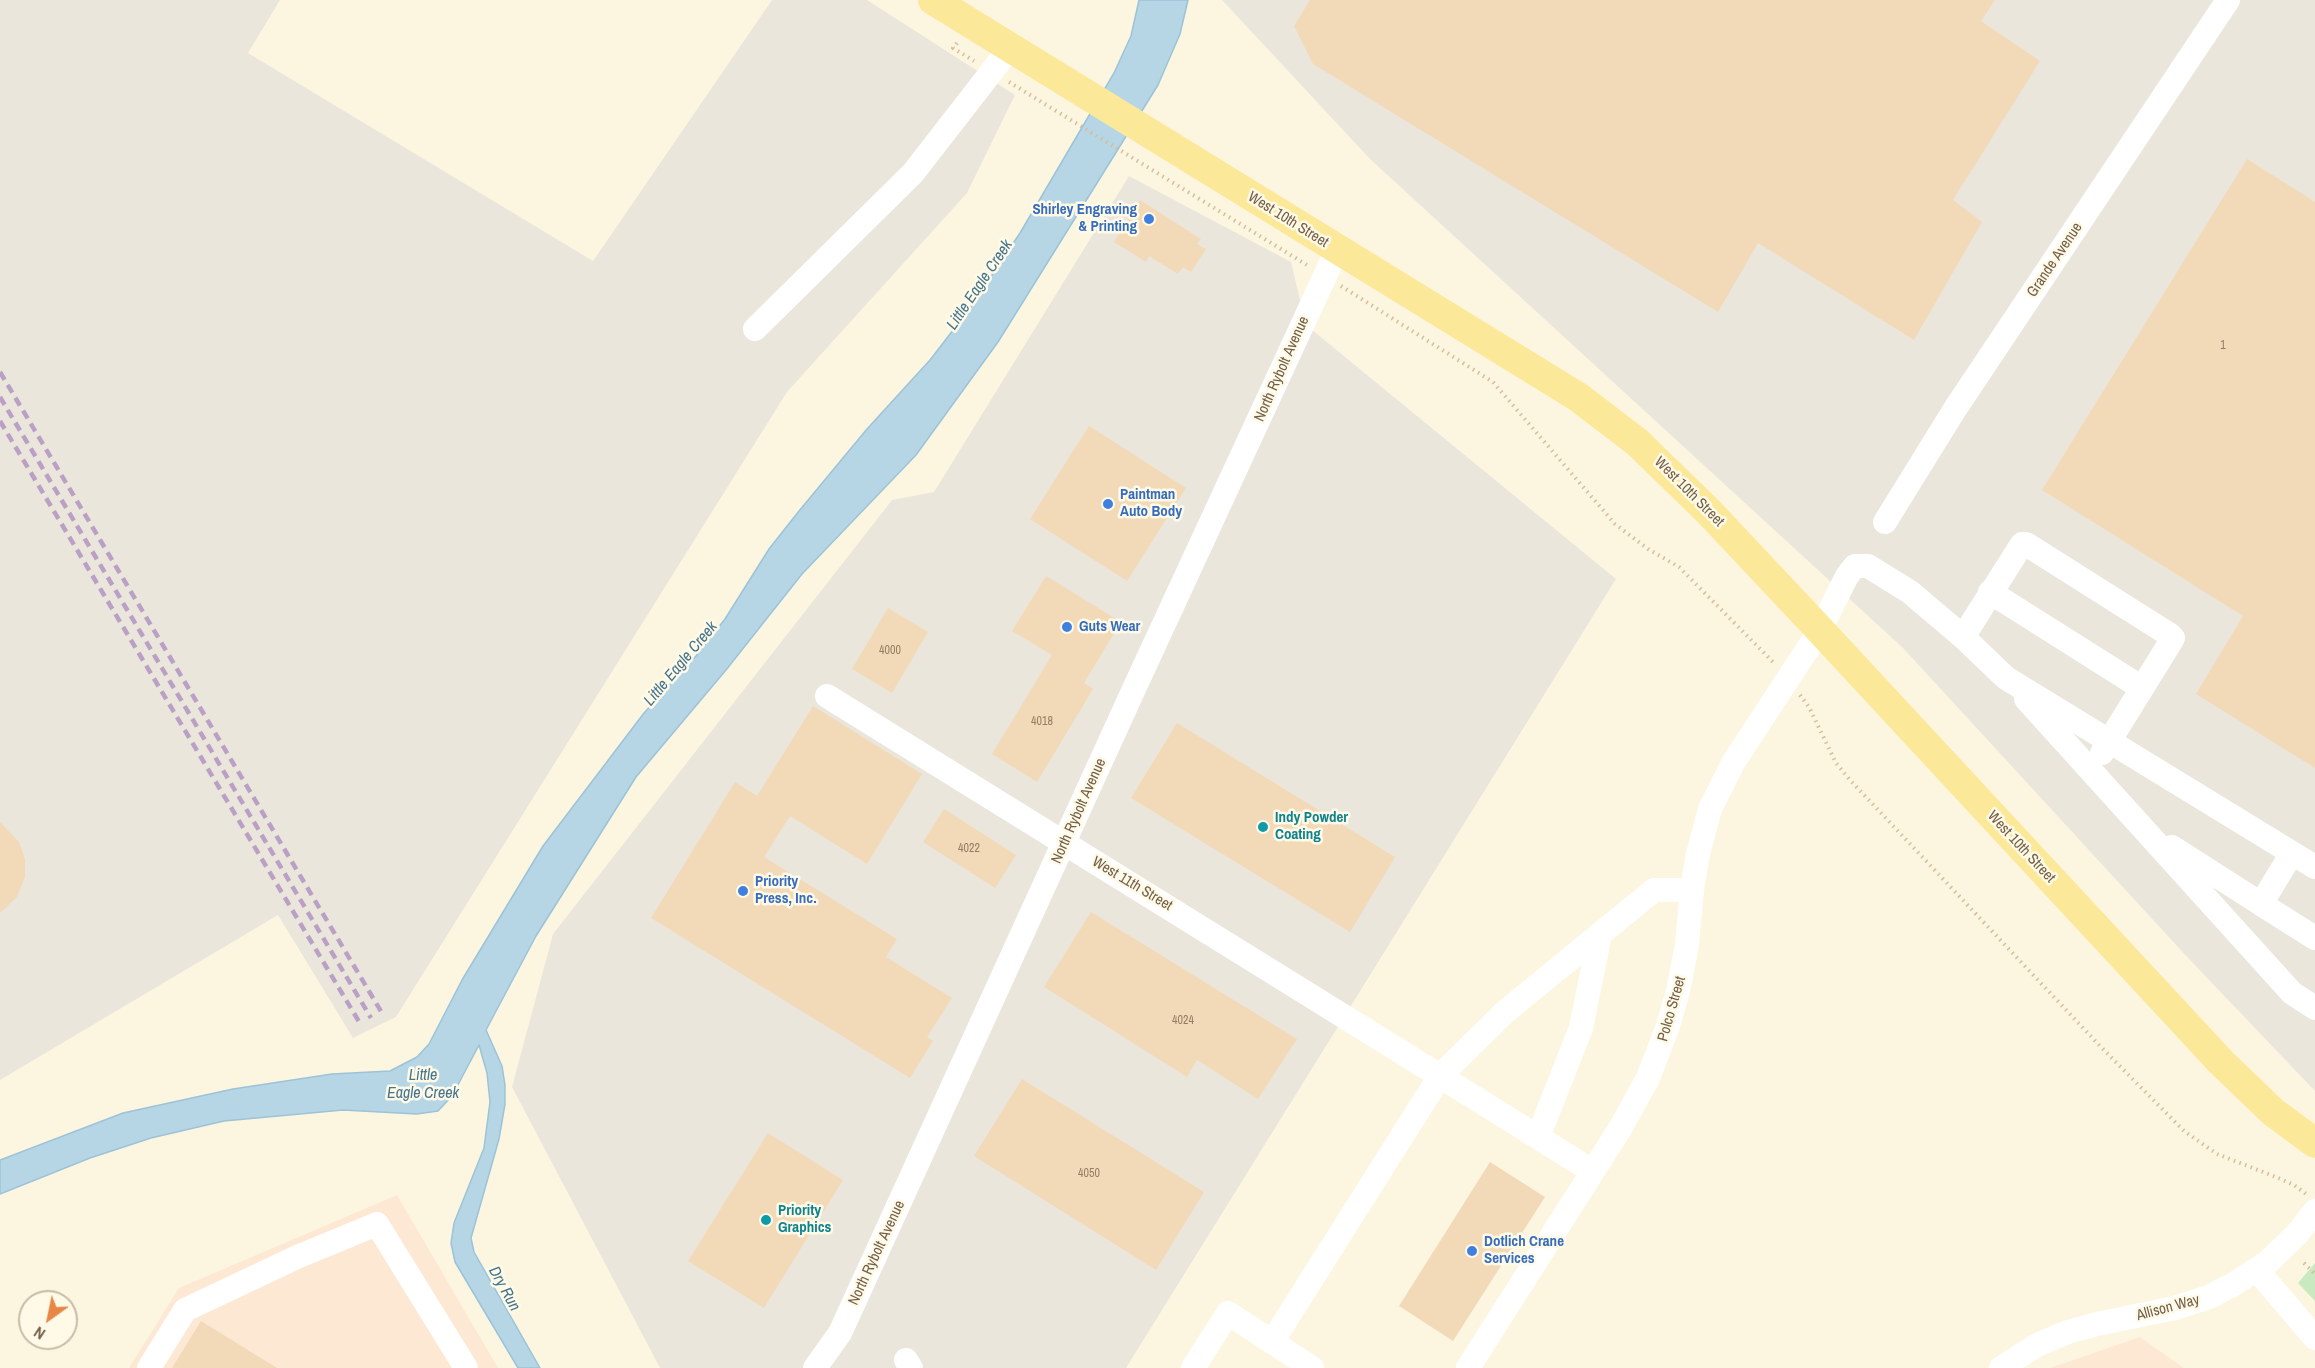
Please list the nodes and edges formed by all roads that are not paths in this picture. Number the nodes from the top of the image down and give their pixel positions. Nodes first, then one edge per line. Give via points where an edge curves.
1 (933, 0) edge
2 (2228, 0) edge
3 (1010, 48) junction
4 (1331, 263) junction
5 (755, 329) dead end
6 (1885, 522) dead end
7 (1990, 592) junction
8 (1820, 630) junction
9 (1963, 637) junction
10 (2006, 678) junction
11 (2142, 688) junction
12 (827, 696) dead end
13 (2109, 741) junction
14 (2091, 770) junction
15 (2146, 831) junction
16 (1064, 843) junction
17 (2292, 853) junction
18 (2315, 867) edge
19 (1692, 890) junction
20 (2261, 904) junction
21 (1600, 934) junction
22 (2315, 938) edge
23 (2315, 1008) edge
24 (1440, 1076) junction
25 (1538, 1137) junction
26 (2315, 1143) edge
27 (1592, 1172) junction
28 (2312, 1204) edge
29 (2257, 1270) junction
30 (2315, 1338) edge
31 (1272, 1342) junction
32 (149, 1368) edge
33 (466, 1368) edge
34 (815, 1368) edge
35 (1192, 1368) edge
36 (1312, 1368) edge
37 (1468, 1368) edge
38 (2001, 1368) edge

1 - 3 main road, West 10th Street
2 - 6 street, Grande Avenue via 1955,409
3 - 4 main road, West 10th Street via 1032,78 1181,154
3 - 5 street via 913,173
4 - 8 main road, West 10th Street via 1578,397 1637,442
4 - 16 street, North Rybolt Avenue
7 - 9 street
7 - 11 street
7 - 11 street via 2018,547 2026,544 2173,638
8 - 9 street, Polco Street via 1847,576 1855,566 1868,566 1910,592
8 - 19 street, Polco Street via 1717,793 1700,845
8 - 26 main road, West 10th Street via 2220,1062 2273,1112
9 - 10 street
10 - 13 street
10 - 14 street
11 - 13 street
12 - 16 street, West 11th Street
13 - 14 street
13 - 17 street
14 - 15 street
15 - 20 street
15 - 23 street via 2292,993
16 - 24 street, West 11th Street
16 - 34 street, North Rybolt Avenue via 840,1333
17 - 18 street
17 - 20 street
19 - 21 street via 1654,890
19 - 27 street, Polco Street via 1682,972 1659,1052 1631,1111
20 - 22 street
21 - 24 street via 1505,1012
21 - 25 street via 1581,1028
24 - 25 street, West 11th Street
24 - 31 street
25 - 27 street, West 11th Street
27 - 37 street, Polco Street
28 - 29 street, Allison Way via 2297,1234
29 - 30 street
29 - 38 street, Allison Way via 2209,1297 2052,1338
31 - 35 street via 1228,1313
31 - 36 street
32 - 33 street via 185,1310 377,1224

